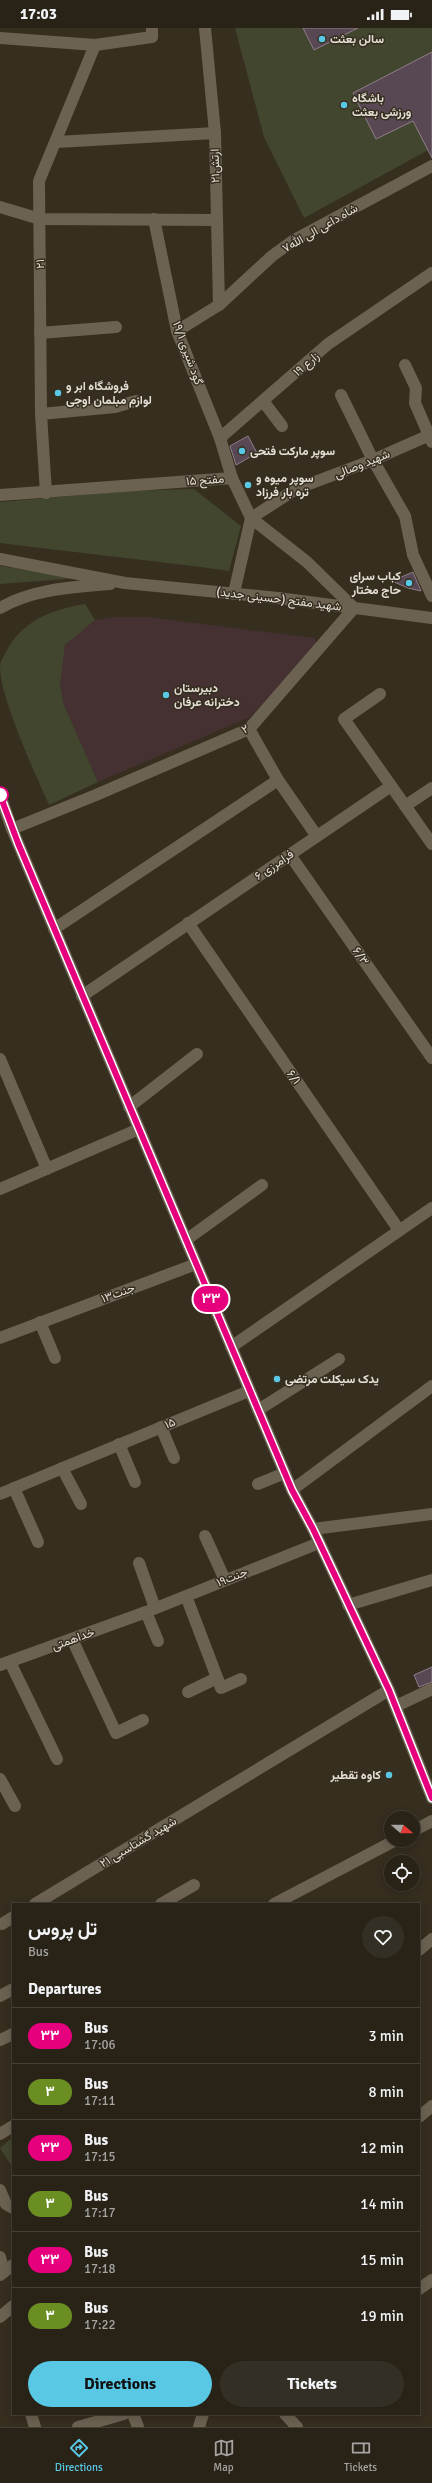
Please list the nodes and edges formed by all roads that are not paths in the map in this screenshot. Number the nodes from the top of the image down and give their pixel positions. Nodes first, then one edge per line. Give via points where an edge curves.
1 (152, 28) edge
2 (205, 28) edge
3 (0, 38) edge
4 (95, 45) junction
5 (214, 133) junction
6 (57, 142) junction
7 (432, 166) edge
8 (0, 207) edge
9 (40, 219) junction
10 (154, 219) junction
11 (216, 220) junction
12 (432, 273) edge
13 (219, 305) junction
14 (116, 327) dead end
15 (177, 331) junction
16 (40, 333) junction
17 (405, 365) dead end
18 (341, 395) dead end
19 (136, 401) dead end
20 (262, 401) junction
21 (40, 414) junction
22 (282, 426) dead end
23 (431, 437) edge
24 (220, 438) junction
25 (373, 460) junction
26 (232, 478) junction
27 (46, 493) junction
28 (0, 495) edge
29 (251, 518) junction
30 (0, 559) edge
31 (125, 583) junction
32 (234, 593) junction
33 (432, 596) edge
34 (3, 605) edge
35 (354, 608) junction
36 (0, 614) edge
37 (432, 618) edge
38 (380, 694) dead end
39 (249, 729) junction
40 (278, 780) junction
41 (391, 786) junction
42 (432, 788) edge
43 (0, 795) edge
44 (405, 806) junction
45 (12, 829) junction
46 (316, 835) junction
47 (432, 844) edge
48 (290, 855) junction
49 (188, 923) junction
50 (54, 929) junction
51 (82, 996) junction
52 (197, 1054) dead end
53 (432, 1058) edge
54 (0, 1059) edge
55 (129, 1106) junction
56 (139, 1129) junction
57 (47, 1169) junction
58 (262, 1184) dead end
59 (0, 1189) edge
60 (432, 1208) edge
61 (399, 1230) junction
62 (186, 1240) junction
63 (196, 1264) junction
64 (40, 1322) junction
65 (0, 1338) edge
66 (231, 1347) junction
67 (54, 1358) dead end
68 (339, 1359) dead end
69 (432, 1386) edge
70 (249, 1391) junction
71 (258, 1410) junction
72 (161, 1427) junction
73 (119, 1444) junction
74 (174, 1458) dead end
75 (62, 1468) junction
76 (284, 1473) junction
77 (135, 1482) dead end
78 (258, 1484) dead end
79 (5, 1489) edge
80 (292, 1490) junction
81 (81, 1504) dead end
82 (432, 1514) edge
83 (313, 1529) junction
84 (205, 1536) dead end
85 (38, 1542) dead end
86 (319, 1543) junction
87 (139, 1563) dead end
88 (226, 1580) junction
89 (432, 1580) edge
90 (186, 1596) junction
91 (348, 1604) junction
92 (151, 1610) junction
93 (72, 1639) junction
94 (158, 1641) dead end
95 (5, 1664) edge
96 (217, 1678) junction
97 (242, 1679) dead end
98 (432, 1689) edge
99 (389, 1690) junction
100 (188, 1692) dead end
101 (396, 1706) junction
102 (143, 1720) dead end
103 (57, 1759) dead end
104 (0, 1779) edge
105 (432, 1798) edge
106 (15, 1806) dead end
107 (432, 1821) edge
108 (420, 1827) edge
109 (384, 1846) edge
110 (194, 1885) dead end
111 (37, 1903) edge
112 (163, 1903) edge
113 (276, 1903) edge
114 (12, 1919) edge
115 (2, 1924) dead end
116 (432, 1939) edge
117 (420, 1949) edge
118 (12, 1990) edge
119 (0, 1996) edge
120 (12, 2034) edge
121 (0, 2040) edge
122 (432, 2106) edge
123 (420, 2116) edge
124 (12, 2127) edge
125 (0, 2134) edge
126 (0, 2190) edge
127 (12, 2207) edge
128 (0, 2257) edge
129 (6, 2271) edge
130 (432, 2280) edge
131 (420, 2288) edge
132 (12, 2307) edge
133 (0, 2317) edge
134 (31, 2415) edge
135 (120, 2415) edge
136 (133, 2415) edge
137 (203, 2415) edge
138 (286, 2415) edge
139 (35, 2427) edge
140 (78, 2427) edge
141 (138, 2427) edge
142 (200, 2427) edge
143 (297, 2427) edge

1 - 4 street via 152,37
2 - 5 street, ارتش۲۱
3 - 4 street
4 - 6 street, ۲۱
5 - 6 street
5 - 11 street, ارتش۲۱
6 - 9 street, ۲۱ via 39,181
7 - 13 street, شاه داعی الی الله۷ via 294,240 272,256
8 - 9 street
9 - 10 street
9 - 16 street, ۲۱
10 - 11 street
10 - 15 street, ۱۹/۱ گود شیری
11 - 13 street, ارتش۲۱
12 - 20 street, ۱۹ زارع via 328,344
13 - 15 street, شاه داعی الی الله۷
14 - 16 street
15 - 24 street, ۱۹/۱ گود شیری
16 - 21 street, ۲۱
17 - 23 street via 416,388 415,403
18 - 25 street
19 - 21 street via 115,408
20 - 22 street
20 - 24 street, ۱۹ زارع
21 - 27 street, ۲۱
23 - 25 street, شهید وصالی
24 - 26 street
25 - 29 street, شهید وصالی via 296,489
25 - 33 street via 405,516 413,555
26 - 27 street, مفتح ۱۵
26 - 29 street, مفتح ۱۵
27 - 28 street
29 - 32 street
29 - 35 street, مفتح ۱۵ via 307,562
30 - 31 street
31 - 32 street, شهید مفتح (حسینی جدید)
31 - 34 street via 60,588
32 - 35 street, شهید مفتح (حسینی جدید)
34 - 36 street
35 - 37 street, شهید مفتح (حسینی جدید)
35 - 39 street, ۲
38 - 41 street via 344,719
39 - 40 street
39 - 45 street, ۲
40 - 46 street
40 - 50 street
41 - 44 street
41 - 46 street, فرامرزی ۶
42 - 44 street
43 - 45 street
44 - 47 street
45 - 50 street
46 - 48 street, فرامرزی ۶
48 - 49 street, فرامرزی ۶
48 - 53 street, ۶/۳
49 - 51 street, فرامرزی ۶
49 - 61 street, ۶/۱
50 - 51 street
51 - 55 street
52 - 55 street
54 - 57 street
55 - 56 street
56 - 57 street
56 - 62 street
57 - 59 street
58 - 62 street
60 - 61 street
61 - 66 street
62 - 63 street
63 - 64 street, جنت۱۳
63 - 66 street
64 - 65 street, جنت۱۳
64 - 67 street
66 - 70 street
68 - 71 street
69 - 80 street
70 - 71 street
70 - 72 street, ۱۵
71 - 76 street
72 - 73 street, ۱۵
72 - 74 street
73 - 75 street, ۱۵
73 - 77 street
75 - 79 street, ۱۵
75 - 81 street
76 - 78 street
76 - 80 street
79 - 85 street
80 - 83 street
82 - 83 street
83 - 86 street
84 - 88 street
86 - 88 street, جنت۱۹
86 - 91 street
87 - 92 street
88 - 90 street, جنت۱۹
89 - 91 street
90 - 92 street, جنت۱۹
90 - 96 street
91 - 99 street
92 - 93 street, خداهمتی
92 - 94 street
93 - 95 street, خداهمتی
93 - 102 street via 116,1733
95 - 103 street
96 - 97 street via 221,1688
96 - 100 street
98 - 101 street
99 - 101 street
99 - 111 street, شهید گشتاسبی ۲۱
101 - 105 street
104 - 106 street
107 - 108 street
109 - 113 street
110 - 112 street
114 - 115 street
116 - 117 street
118 - 119 street
120 - 121 street
122 - 123 street
124 - 125 street
126 - 127 street via 6,2204
128 - 129 street
130 - 131 street
132 - 133 street
134 - 139 street
135 - 140 street
136 - 141 street
137 - 142 street
138 - 143 street

